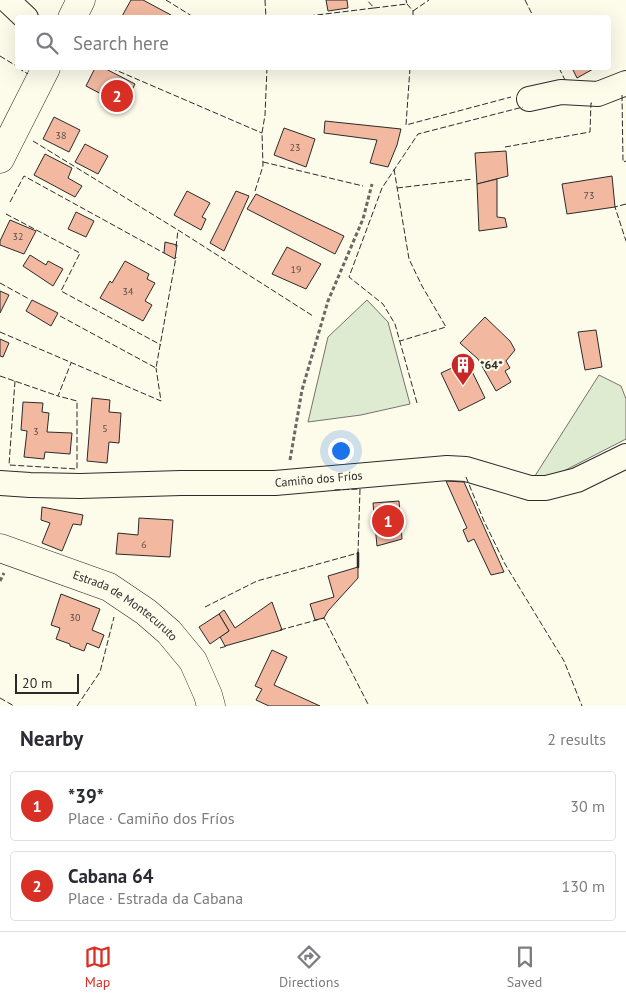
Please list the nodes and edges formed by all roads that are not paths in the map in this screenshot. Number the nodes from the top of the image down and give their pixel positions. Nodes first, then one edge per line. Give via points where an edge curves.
1 (7, 0) edge
2 (81, 0) edge
3 (23, 15) edge
4 (74, 15) edge
5 (45, 70) edge
6 (626, 83) edge
7 (529, 99) dead end
8 (0, 159) edge
9 (626, 456) edge
10 (0, 483) edge
11 (0, 548) edge
12 (211, 706) edge

1 - 3 street
2 - 4 main road
5 - 8 main road
6 - 7 street via 598,94 561,92
9 - 10 street, Camiño dos Fríos via 577,480 546,488 530,488 466,469 447,468 286,482 80,486
11 - 12 main road, Estrada de Montecuruto via 109,587 146,612 193,660

